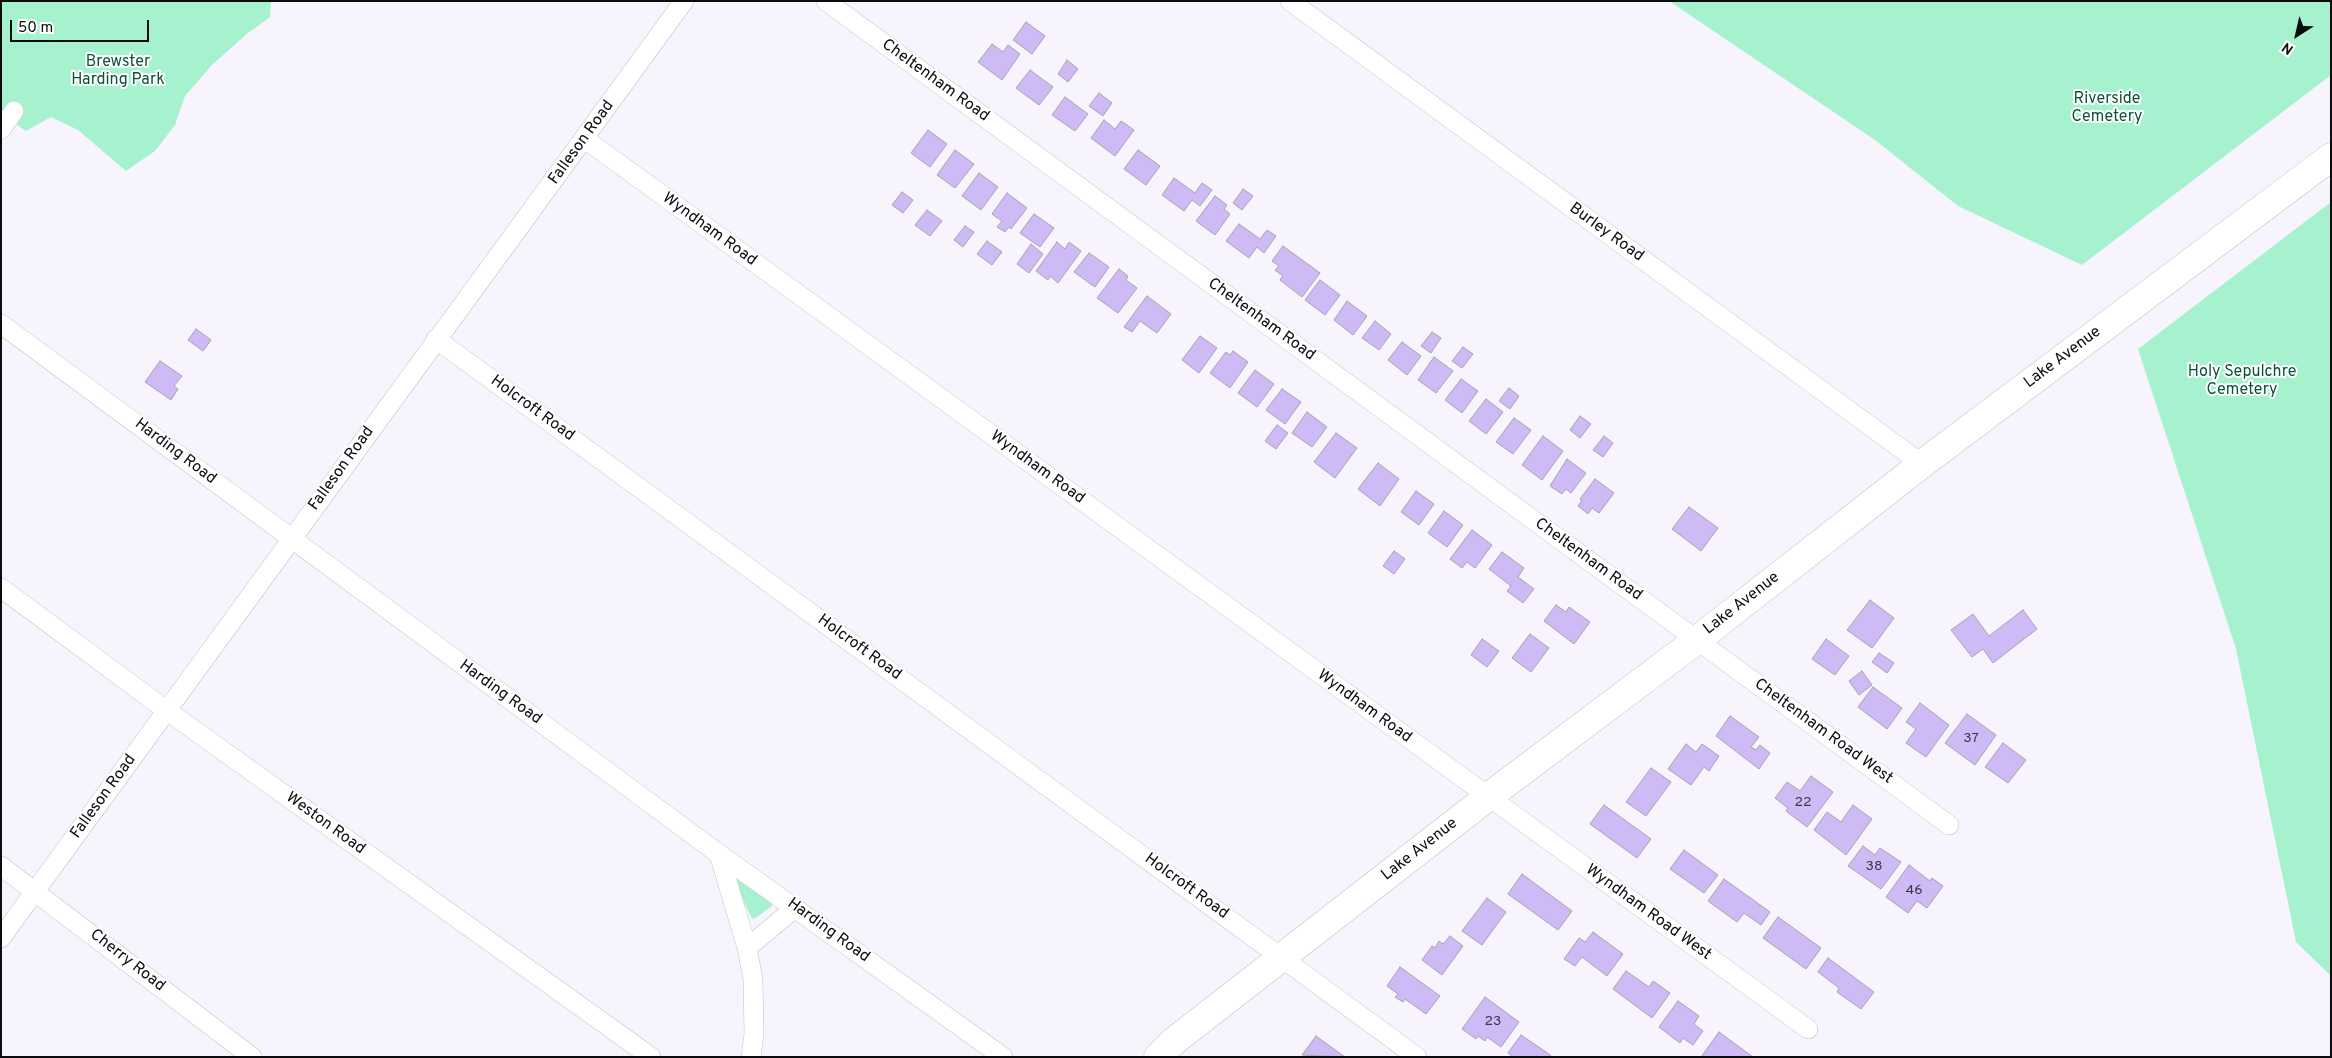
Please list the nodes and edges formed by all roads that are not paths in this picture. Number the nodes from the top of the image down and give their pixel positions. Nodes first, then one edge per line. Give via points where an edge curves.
1 (684, 1) edge
2 (826, 1) edge
3 (1290, 1) edge
4 (14, 111) dead end
5 (1, 129) edge
6 (585, 140) junction
7 (2331, 157) edge
8 (1, 324) edge
9 (436, 339) junction
10 (1922, 464) junction
11 (291, 539) junction
12 (1, 588) edge
13 (1697, 640) junction
14 (166, 710) junction
15 (1488, 798) junction
16 (1949, 825) dead end
17 (719, 854) junction
18 (1, 866) edge
19 (36, 890) junction
20 (795, 908) junction
21 (1, 938) edge
22 (747, 948) junction
23 (1283, 957) junction
24 (1808, 1029) dead end
25 (252, 1057) edge
26 (651, 1057) edge
27 (751, 1057) edge
28 (1003, 1057) edge
29 (1158, 1057) edge
30 (1417, 1057) edge

1 - 6 street, Falleson Road
2 - 13 street, Cheltenham Road
3 - 10 street, Burley Road
4 - 5 street
6 - 9 street, Falleson Road
6 - 15 street, Wyndham Road
7 - 10 main road, Lake Avenue
8 - 11 street, Harding Road
9 - 11 street, Falleson Road
9 - 23 street, Holcroft Road
10 - 13 main road, Lake Avenue
11 - 14 street, Falleson Road
11 - 17 street, Harding Road
12 - 14 street, Weston Road
13 - 15 main road, Lake Avenue
13 - 16 street, Cheltenham Road West
14 - 19 street, Falleson Road
14 - 26 street, Weston Road
15 - 23 main road, Lake Avenue
15 - 24 street, Wyndham Road West
17 - 20 street, Harding Road
17 - 22 street
18 - 19 street, Cherry Road
19 - 21 street, Falleson Road
19 - 25 street, Cherry Road
20 - 22 street
20 - 28 street, Harding Road
22 - 27 street via 755,1003
23 - 29 main road, Lake Avenue
23 - 30 street, Holcroft Road

